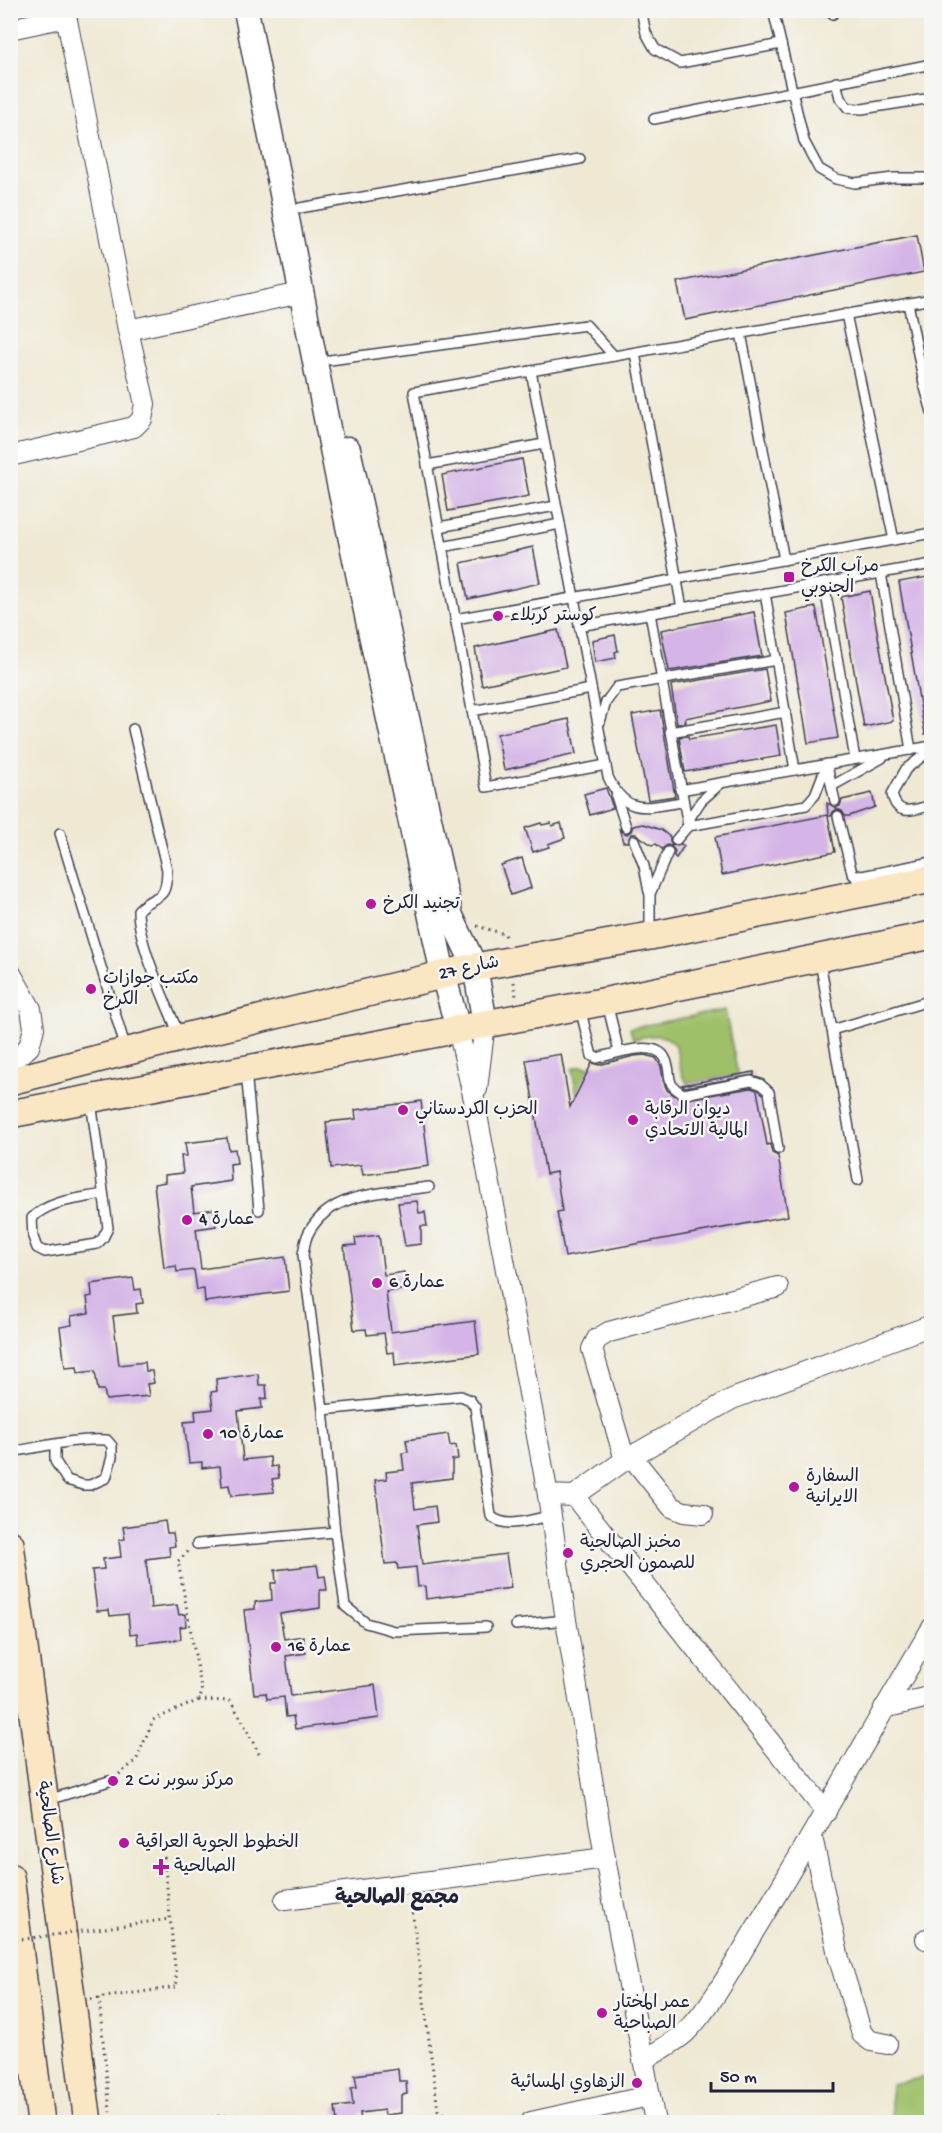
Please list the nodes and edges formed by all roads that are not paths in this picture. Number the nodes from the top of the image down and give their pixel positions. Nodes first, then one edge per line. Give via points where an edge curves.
1 (246, 10) edge
2 (261, 10) edge
3 (641, 10) edge
4 (773, 10) edge
5 (65, 14) edge
6 (10, 29) edge
7 (781, 44) junction
8 (932, 64) edge
9 (836, 82) junction
10 (791, 91) junction
11 (932, 98) edge
12 (654, 119) dead end
13 (579, 159) dead end
14 (932, 178) edge
15 (300, 208) junction
16 (301, 293) junction
17 (932, 299) edge
18 (908, 303) junction
19 (846, 314) junction
20 (128, 330) junction
21 (741, 333) junction
22 (635, 352) junction
23 (614, 356) junction
24 (330, 360) junction
25 (531, 371) junction
26 (932, 412) edge
27 (544, 444) junction
28 (10, 456) edge
29 (428, 465) junction
30 (556, 506) junction
31 (560, 524) junction
32 (439, 527) junction
33 (932, 533) edge
34 (894, 540) junction
35 (442, 547) junction
36 (784, 560) junction
37 (932, 564) edge
38 (881, 573) junction
39 (677, 579) junction
40 (824, 583) junction
41 (765, 593) junction
42 (574, 598) junction
43 (682, 608) junction
44 (650, 613) junction
45 (455, 619) junction
46 (579, 626) junction
47 (777, 660) junction
48 (661, 680) junction
49 (591, 688) junction
50 (472, 711) junction
51 (786, 712) junction
52 (133, 729) dead end
53 (599, 732) junction
54 (670, 732) junction
55 (932, 747) edge
56 (911, 750) junction
57 (892, 753) junction
58 (855, 759) junction
59 (827, 764) junction
60 (606, 765) junction
61 (795, 770) junction
62 (722, 782) junction
63 (832, 786) junction
64 (613, 788) junction
65 (680, 790) junction
66 (835, 801) dead end
67 (682, 802) junction
68 (932, 806) edge
69 (838, 816) dead end
70 (688, 826) junction
71 (626, 827) dead end
72 (60, 832) dead end
73 (634, 840) dead end
74 (676, 840) dead end
75 (668, 852) dead end
76 (932, 862) edge
77 (852, 873) junction
78 (932, 879) edge
79 (885, 889) junction
80 (650, 894) junction
81 (932, 935) edge
82 (650, 936) junction
83 (819, 957) junction
84 (475, 967) junction
85 (10, 972) edge
86 (443, 974) junction
87 (932, 1000) edge
88 (607, 1001) junction
89 (580, 1006) junction
90 (485, 1023) junction
91 (458, 1029) junction
92 (832, 1030) junction
93 (180, 1038) junction
94 (126, 1051) junction
95 (619, 1052) junction
96 (10, 1062) edge
97 (246, 1068) junction
98 (10, 1081) edge
99 (90, 1098) junction
100 (475, 1104) junction
101 (16, 1116) edge
102 (778, 1149) dead end
103 (858, 1180) dead end
104 (429, 1187) dead end
105 (103, 1194) junction
106 (259, 1210) dead end
107 (778, 1287) dead end
108 (932, 1325) edge
109 (323, 1410) junction
110 (55, 1445) junction
111 (10, 1452) edge
112 (628, 1458) junction
113 (548, 1495) junction
114 (574, 1496) junction
115 (703, 1514) dead end
116 (550, 1516) junction
117 (335, 1532) junction
118 (10, 1544) edge
119 (197, 1544) road end
120 (566, 1620) junction
121 (516, 1625) dead end
122 (486, 1627) dead end
123 (932, 1628) edge
124 (20, 1686) edge
125 (932, 1696) edge
126 (884, 1708) junction
127 (109, 1781) road end
128 (45, 1801) junction
129 (826, 1812) junction
130 (812, 1837) junction
131 (605, 1858) junction
132 (10, 1877) edge
133 (285, 1900) dead end
134 (887, 2044) dead end
135 (643, 2060) junction
136 (649, 2096) junction
137 (41, 2122) edge
138 (99, 2122) edge
139 (531, 2122) edge
140 (655, 2122) edge

1 - 16 street
2 - 15 street
3 - 7 lane via 646,33 655,49 680,63
4 - 7 lane
5 - 6 street
5 - 20 street
7 - 10 lane
8 - 9 lane
9 - 10 lane
9 - 11 lane via 840,98 848,108
10 - 12 lane
10 - 14 lane via 804,141 819,169 855,183
13 - 15 lane
15 - 24 street
16 - 20 street
16 - 86 street
17 - 18 lane
18 - 19 lane
18 - 26 lane
19 - 21 lane
19 - 34 lane
20 - 28 street via 145,404 142,419 134,427
21 - 22 lane
21 - 36 lane
22 - 23 lane
22 - 39 lane
23 - 24 lane via 586,325
23 - 25 lane
24 - 84 street via 450,914
25 - 27 lane
25 - 29 lane via 414,392
27 - 29 lane
27 - 30 lane
29 - 32 lane
30 - 31 lane
30 - 32 lane
31 - 35 lane
31 - 42 lane
32 - 35 lane
33 - 34 lane
34 - 36 lane
35 - 45 lane
36 - 39 lane
37 - 38 lane
38 - 40 lane
38 - 56 lane
39 - 42 lane
39 - 43 lane
40 - 41 lane
40 - 58 lane
41 - 43 lane
41 - 47 lane
42 - 45 lane
42 - 46 lane
43 - 44 lane
44 - 46 lane
44 - 48 lane
45 - 50 lane
46 - 49 lane
47 - 48 lane
47 - 51 lane
48 - 53 lane via 617,687 604,707
48 - 54 lane
49 - 50 lane
49 - 53 lane
50 - 60 lane via 486,787
51 - 54 lane
51 - 61 lane
52 - 93 lane via 167,870 164,892 138,910 138,920
53 - 60 lane
54 - 65 lane
55 - 56 lane
55 - 68 lane via 906,769 892,794 894,804 907,811
56 - 57 lane
57 - 58 lane
57 - 63 lane
58 - 59 lane
59 - 61 lane
59 - 63 lane
59 - 70 lane via 815,795 806,805
60 - 64 lane
61 - 62 lane
62 - 65 lane
62 - 70 lane via 701,801
63 - 66 lane
64 - 67 lane via 624,801 639,808
64 - 71 lane
65 - 67 lane
67 - 70 lane
69 - 77 lane
70 - 74 lane
72 - 94 lane
73 - 80 lane
75 - 80 lane
76 - 77 lane via 862,876
77 - 79 lane via 859,881
78 - 79 main road, شارع 27
79 - 82 main road, شارع 27
80 - 82 lane
81 - 83 main road
82 - 84 main road, شارع 27
83 - 88 main road
83 - 92 lane
84 - 86 main road, شارع 27
84 - 90 street
85 - 96 street via 31,1009 34,1028 29,1047
86 - 91 street
86 - 93 main road, شارع 27
87 - 92 lane
88 - 89 main road
88 - 95 lane
89 - 90 main road
89 - 95 lane via 592,1056
90 - 91 main road
90 - 100 street
91 - 97 main road
91 - 100 street
92 - 103 lane
93 - 94 main road, شارع 27
94 - 98 main road, شارع 27
95 - 102 lane via 657,1050 665,1059 669,1082 684,1094 751,1081 760,1084 769,1092
97 - 99 main road
97 - 106 lane
99 - 101 main road
99 - 105 lane
100 - 113 street
104 - 109 lane via 354,1197 338,1203 318,1218 307,1234 303,1255
105 - 105 lane via 108,1228 97,1244 45,1252 37,1248 32,1218 39,1211
107 - 112 street via 609,1332 597,1339 592,1349
108 - 112 street via 732,1399
109 - 116 lane via 461,1396 470,1400 475,1407 491,1516 506,1524
109 - 117 lane
110 - 110 lane via 107,1440 112,1446 112,1457 106,1478 90,1485 67,1480 55,1461
110 - 111 lane
112 - 114 street
112 - 115 street via 672,1507
113 - 114 street
113 - 116 street
114 - 129 street
116 - 120 street
117 - 119 lane
117 - 122 lane via 345,1606 366,1623 394,1631
118 - 124 main road, شارع الصالحية
120 - 121 lane
120 - 131 street
123 - 126 street
124 - 128 main road, شارع الصالحية
125 - 126 street
126 - 129 street
127 - 128 lane
128 - 138 main road, شارع الصالحية via 72,2001
129 - 130 street
130 - 134 street via 839,1959 862,2034 871,2041
130 - 135 street via 714,1995 685,2032
131 - 133 street
131 - 135 street
132 - 137 main road
135 - 136 street
136 - 139 street
136 - 140 street

